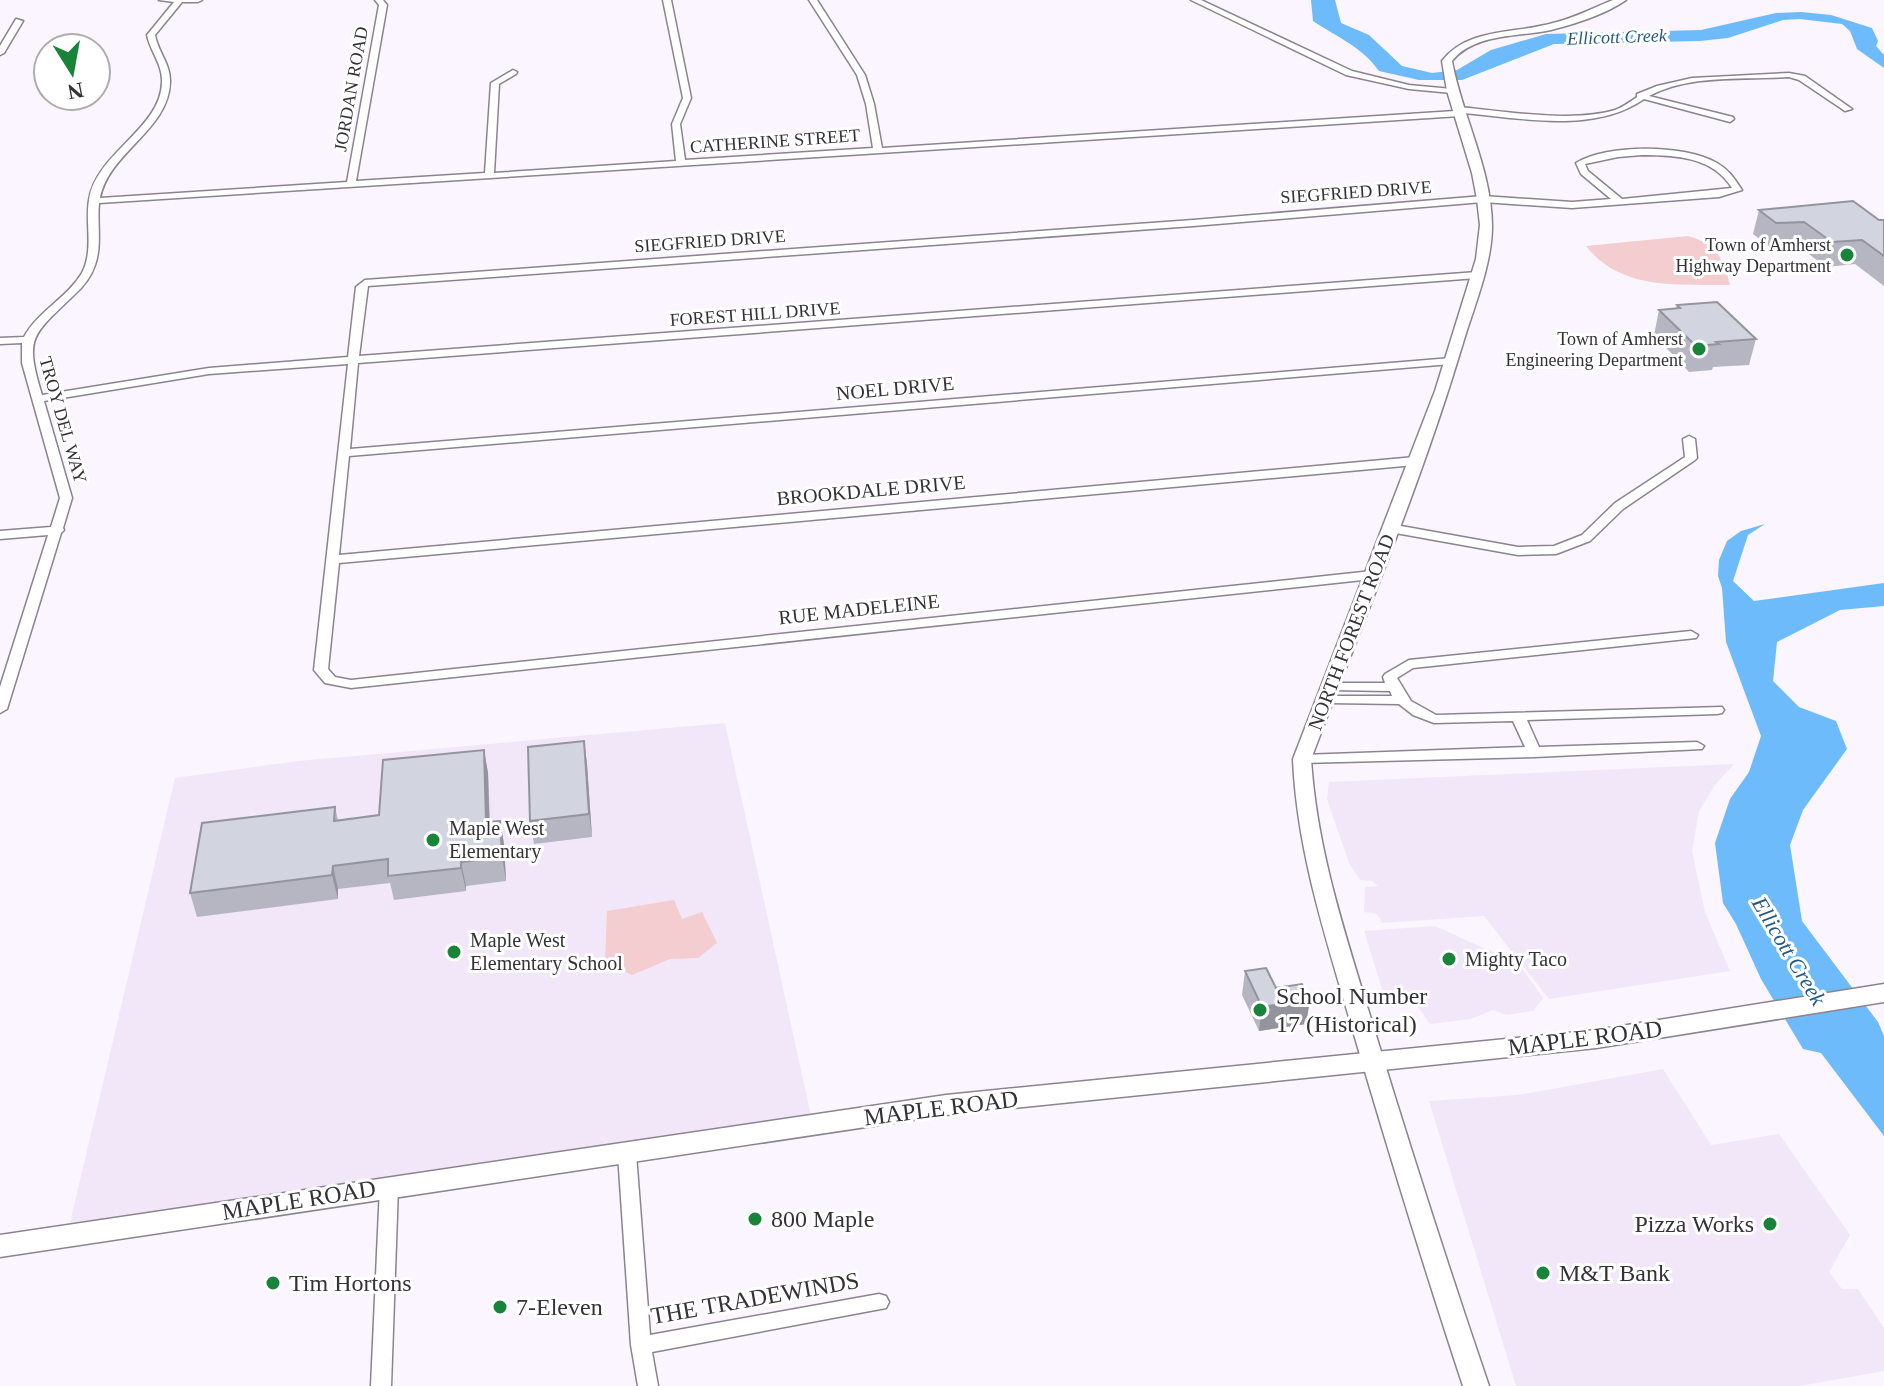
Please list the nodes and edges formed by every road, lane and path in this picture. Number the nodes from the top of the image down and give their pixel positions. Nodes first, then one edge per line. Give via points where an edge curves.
1 (163, 0) edge
2 (198, 0) edge
3 (379, 0) edge
4 (667, 0) edge
5 (813, 0) edge
6 (1195, 0) edge
7 (1621, 0) edge
8 (179, 1) edge
9 (19, 21) dead end
10 (2, 48) edge
11 (513, 72) dead end
12 (1450, 79) junction
13 (1640, 96) junction
14 (1848, 109) dead end
15 (1459, 111) junction
16 (1730, 119) dead end
17 (878, 150) junction
18 (681, 163) junction
19 (489, 175) junction
20 (351, 184) junction
21 (1483, 199) junction
22 (93, 201) junction
23 (1619, 201) junction
24 (1477, 275) junction
25 (27, 340) junction
26 (0, 341) edge
27 (353, 360) junction
28 (1451, 361) junction
29 (38, 399) junction
30 (1689, 439) dead end
31 (342, 453) junction
32 (1415, 461) junction
33 (1390, 528) junction
34 (58, 530) junction
35 (0, 535) edge
36 (331, 560) junction
37 (1372, 575) junction
38 (1691, 635) dead end
39 (7, 664) edge
40 (351, 684) joint
41 (1330, 692) junction
42 (1396, 693) junction
43 (0, 709) edge
44 (1717, 710) dead end
45 (1518, 716) junction
46 (1697, 746) dead end
47 (1535, 753) junction
48 (1302, 759) junction
49 (1882, 993) edge
50 (1372, 1063) junction
51 (627, 1154) junction
52 (389, 1187) junction
53 (0, 1246) edge
54 (879, 1302) dead end
55 (641, 1345) junction
56 (381, 1386) edge
57 (648, 1386) edge
58 (1476, 1386) edge

1 - 8 street
2 - 8 street
3 - 20 street, JORDAN ROAD via 383,5
4 - 18 street via 687,98 676,124
5 - 17 street via 861,75
6 - 12 street via 1349,73 1409,87
7 - 12 street via 1553,26 1469,42 1449,55
8 - 22 street, TROY DEL WAY via 151,35 166,78 160,106 111,163
9 - 10 street
11 - 19 street via 495,83
12 - 15 street, NORTH FOREST ROAD
13 - 14 street, CATHERINE STREET via 1692,82 1789,75
13 - 15 street, CATHERINE STREET via 1616,112 1570,117
13 - 16 street
15 - 17 street, CATHERINE STREET
15 - 21 street, NORTH FOREST ROAD
17 - 18 street, CATHERINE STREET
18 - 19 street, CATHERINE STREET
19 - 20 street, CATHERINE STREET
20 - 22 street, CATHERINE STREET
21 - 23 street via 1572,205
21 - 24 street, NORTH FOREST ROAD via 1486,225
21 - 27 street, SIEGFRIED DRIVE via 375,281 361,287
22 - 25 street, TROY DEL WAY via 94,251 87,274 37,323
23 - 23 street via 1580,163 1594,157 1696,155 1714,163 1737,190
24 - 27 street, FOREST HILL DRIVE
24 - 28 street, NORTH FOREST ROAD
25 - 26 street
25 - 29 street, TROY DEL WAY via 27,363
27 - 29 street, FOREST HILL DRIVE via 209,371
27 - 31 street, SIEGFRIED DRIVE
28 - 31 street, NOEL DRIVE
28 - 32 street, NORTH FOREST ROAD
29 - 34 street, TROY DEL WAY via 66,498
30 - 33 street via 1691,458 1619,506 1586,538 1556,550 1518,551
31 - 36 street, SIEGFRIED DRIVE
32 - 33 street, NORTH FOREST ROAD
32 - 36 street, BROOKDALE DRIVE
33 - 37 street, NORTH FOREST ROAD
34 - 35 street
34 - 39 street, TROY DEL WAY
36 - 40 street, SIEGFRIED DRIVE via 321,670 330,680
37 - 40 street, RUE MADELEINE
37 - 41 street, NORTH FOREST ROAD
38 - 42 street via 1409,664 1390,677
39 - 43 street, TROY DEL WAY
41 - 42 street
41 - 48 street, NORTH FOREST ROAD
42 - 45 street via 1409,711 1434,719
44 - 45 street
45 - 47 street
46 - 47 street
47 - 48 street
48 - 50 street, NORTH FOREST ROAD via 1312,848
49 - 50 main road, MAPLE ROAD via 1596,1039
50 - 51 main road, MAPLE ROAD via 946,1105
50 - 58 street, NORTH FOREST ROAD
51 - 52 main road, MAPLE ROAD
51 - 55 street
52 - 53 main road, MAPLE ROAD
52 - 56 street
54 - 55 street, THE TRADEWINDS
55 - 57 street

